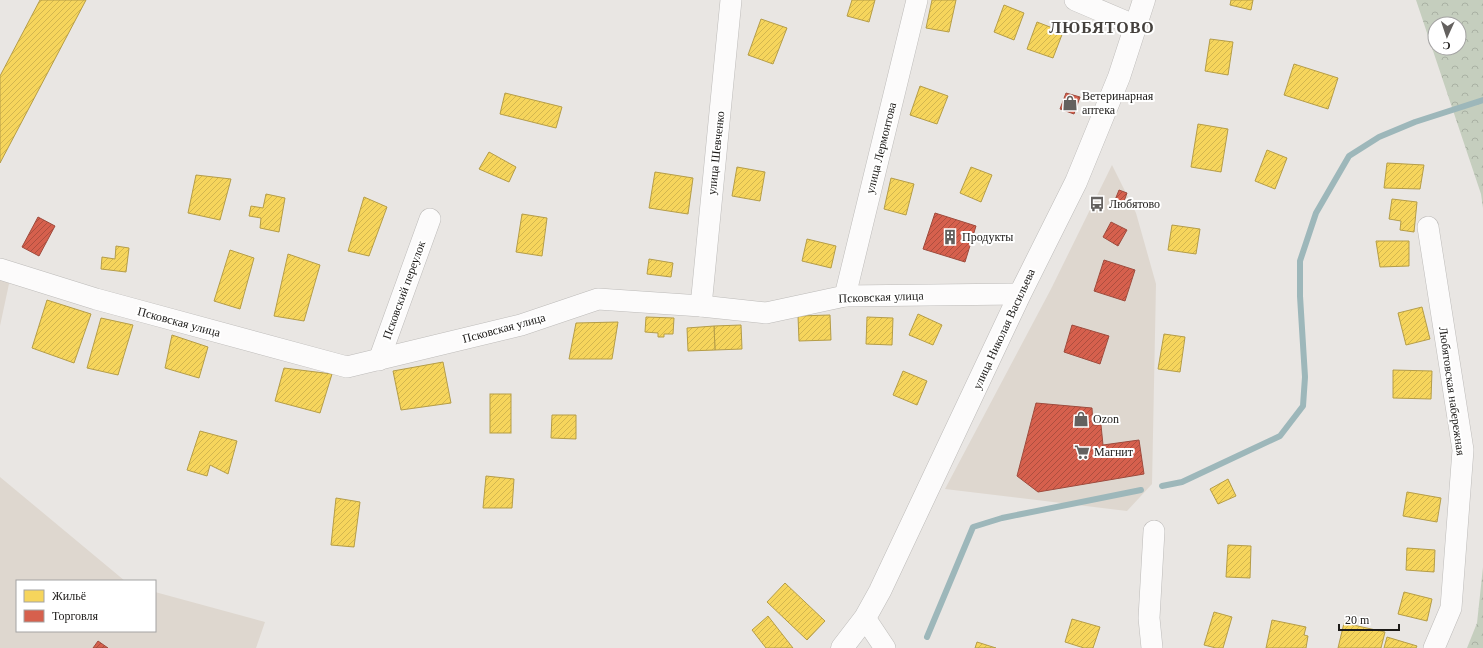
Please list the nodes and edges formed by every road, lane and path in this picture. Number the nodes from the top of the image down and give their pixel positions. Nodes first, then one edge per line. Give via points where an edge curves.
1 (731, 0) edge
2 (917, 0) edge
3 (1075, 0) edge
4 (1144, 0) edge
5 (1136, 26) junction
6 (430, 219) dead end
7 (1428, 227) dead end
8 (0, 269) edge
9 (1020, 294) junction
10 (845, 296) junction
11 (701, 306) junction
12 (378, 360) junction
13 (1154, 531) dead end
14 (865, 618) junction
15 (842, 648) edge
16 (885, 648) edge
17 (1152, 648) edge
18 (1434, 648) edge

1 - 11 street, улица Шевченко
2 - 10 street, улица Лермонтова
3 - 5 street
4 - 5 main road, улица Николая Васильева
5 - 9 main road, улица Николая Васильева via 1076,182
6 - 12 street, Псковский переулок
7 - 18 street, Любятовская набережная via 1463,450 1450,608
8 - 12 street, Псковская улица via 96,299 347,367
9 - 10 street, Псковская улица
9 - 14 main road, улица Николая Васильева
10 - 11 street, Псковская улица via 766,313
11 - 12 street, Псковская улица via 598,299 521,325
13 - 17 street via 1149,618
14 - 15 main road, улица Николая Васильева
14 - 16 street

